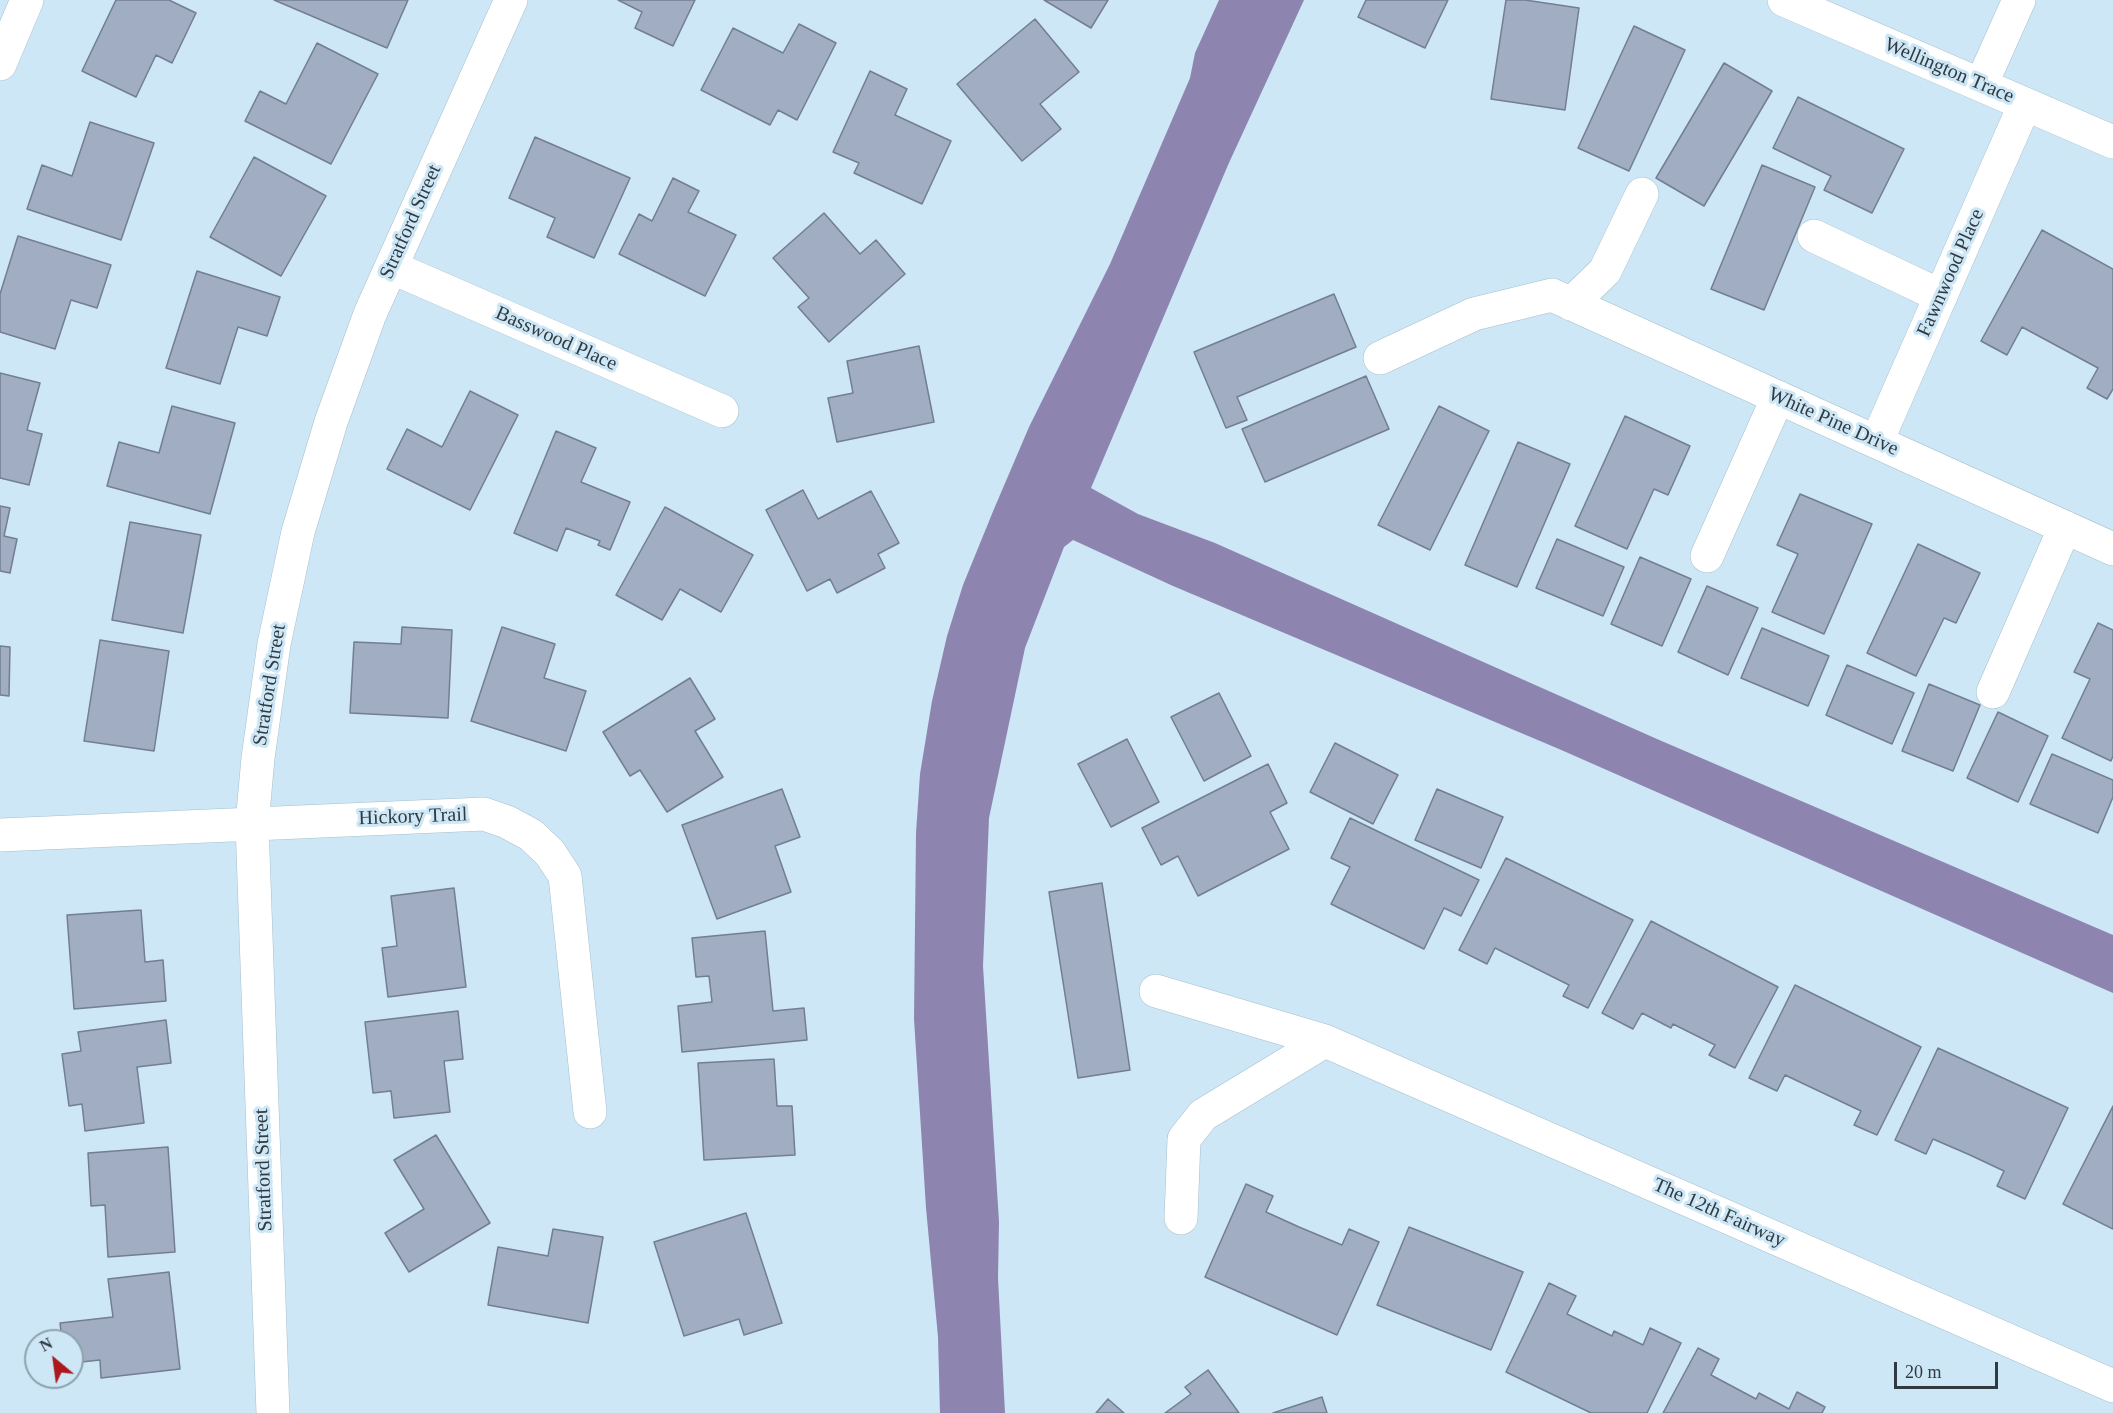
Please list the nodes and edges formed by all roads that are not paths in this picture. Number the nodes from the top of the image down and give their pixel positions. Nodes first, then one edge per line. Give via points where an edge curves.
1 (27, 0) edge
2 (512, 0) edge
3 (1784, 0) edge
4 (2019, 0) edge
5 (0, 64) edge
6 (1981, 85) junction
7 (2025, 104) junction
8 (2113, 142) edge
9 (1642, 194) dead end
10 (1814, 237) dead end
11 (391, 267) junction
12 (1941, 296) junction
13 (1562, 300) junction
14 (1380, 358) dead end
15 (1778, 397) junction
16 (722, 411) dead end
17 (1876, 441) junction
18 (2065, 527) junction
19 (2113, 549) edge
20 (1707, 556) dead end
21 (1993, 692) dead end
22 (252, 824) junction
23 (0, 834) edge
24 (1156, 991) dead end
25 (1324, 1041) junction
26 (590, 1112) dead end
27 (1181, 1218) dead end
28 (2113, 1386) edge
29 (273, 1413) edge

1 - 5 street
2 - 11 street, Stratford Street
3 - 6 street, Wellington Trace
4 - 6 street
6 - 7 street, Wellington Trace
7 - 8 street, Wellington Trace
7 - 12 street, Fawnwood Place
9 - 13 street via 1605,271
10 - 12 street
11 - 16 street, Basswood Place
11 - 22 street, Stratford Street via 331,422 298,532 274,644
12 - 17 street, Fawnwood Place
13 - 14 street via 1474,314
13 - 15 street, White Pine Drive
15 - 17 street, White Pine Drive
15 - 20 street
17 - 18 street, White Pine Drive
18 - 19 street, White Pine Drive
18 - 21 street
22 - 23 street, Hickory Trail
22 - 26 street, Hickory Trail via 484,814 531,835 550,853 565,876
22 - 29 street, Stratford Street
24 - 25 street, The 12th Fairway
25 - 27 street via 1203,1115 1184,1139
25 - 28 street, The 12th Fairway

